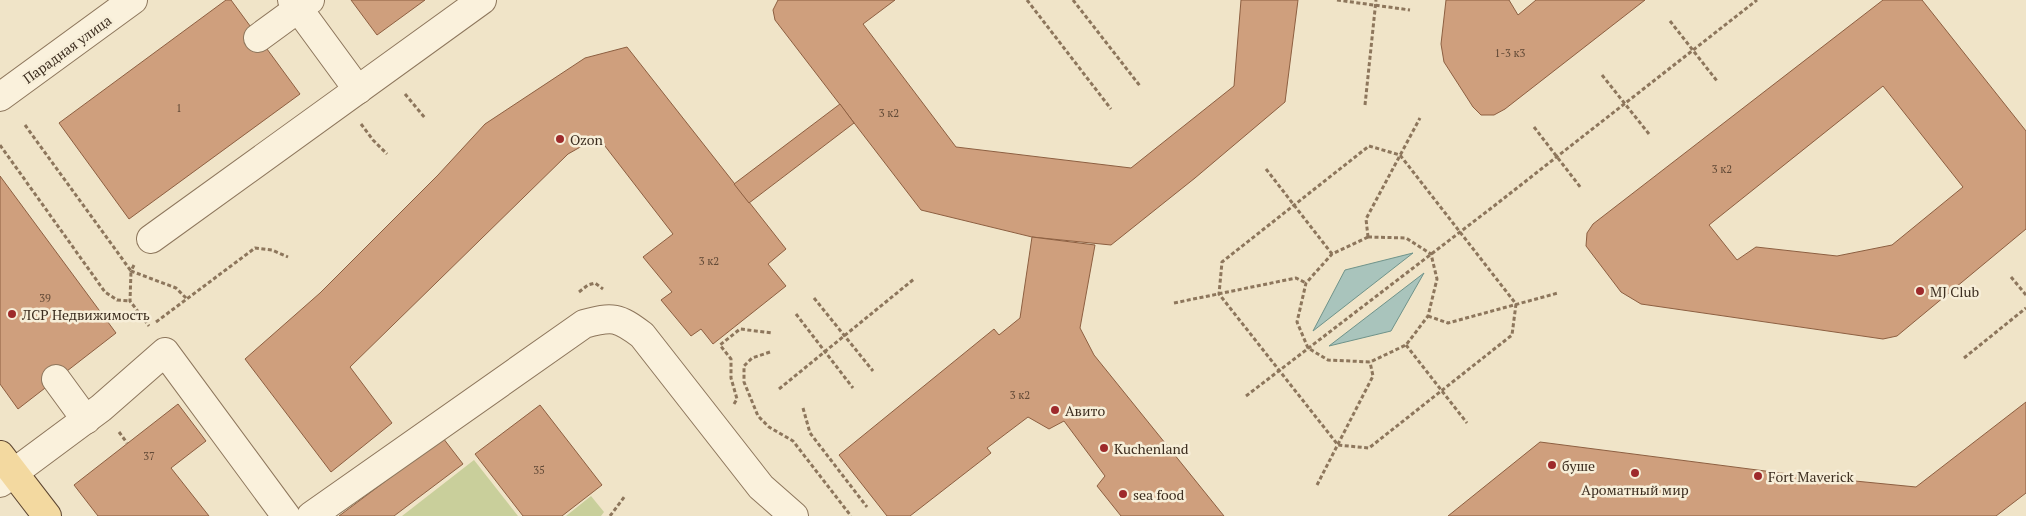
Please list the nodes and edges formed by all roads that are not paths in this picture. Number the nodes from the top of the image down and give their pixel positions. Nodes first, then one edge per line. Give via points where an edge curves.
1 (133, 0) edge
2 (482, 0) edge
3 (300, 3) edge
4 (258, 38) dead end
5 (365, 90) junction
6 (0, 97) edge
7 (151, 239) dead end
8 (56, 380) dead end
9 (86, 420) junction
10 (5, 471) edge
11 (47, 516) edge
12 (286, 516) edge
13 (311, 516) edge
14 (794, 516) edge

1 - 6 street, Парадная улица
2 - 5 street
3 - 4 street
3 - 5 street
5 - 7 street
8 - 9 street
9 - 10 street
9 - 12 street via 165,352
10 - 11 main road
13 - 14 street via 584,324 604,318 625,322 642,335 761,487

